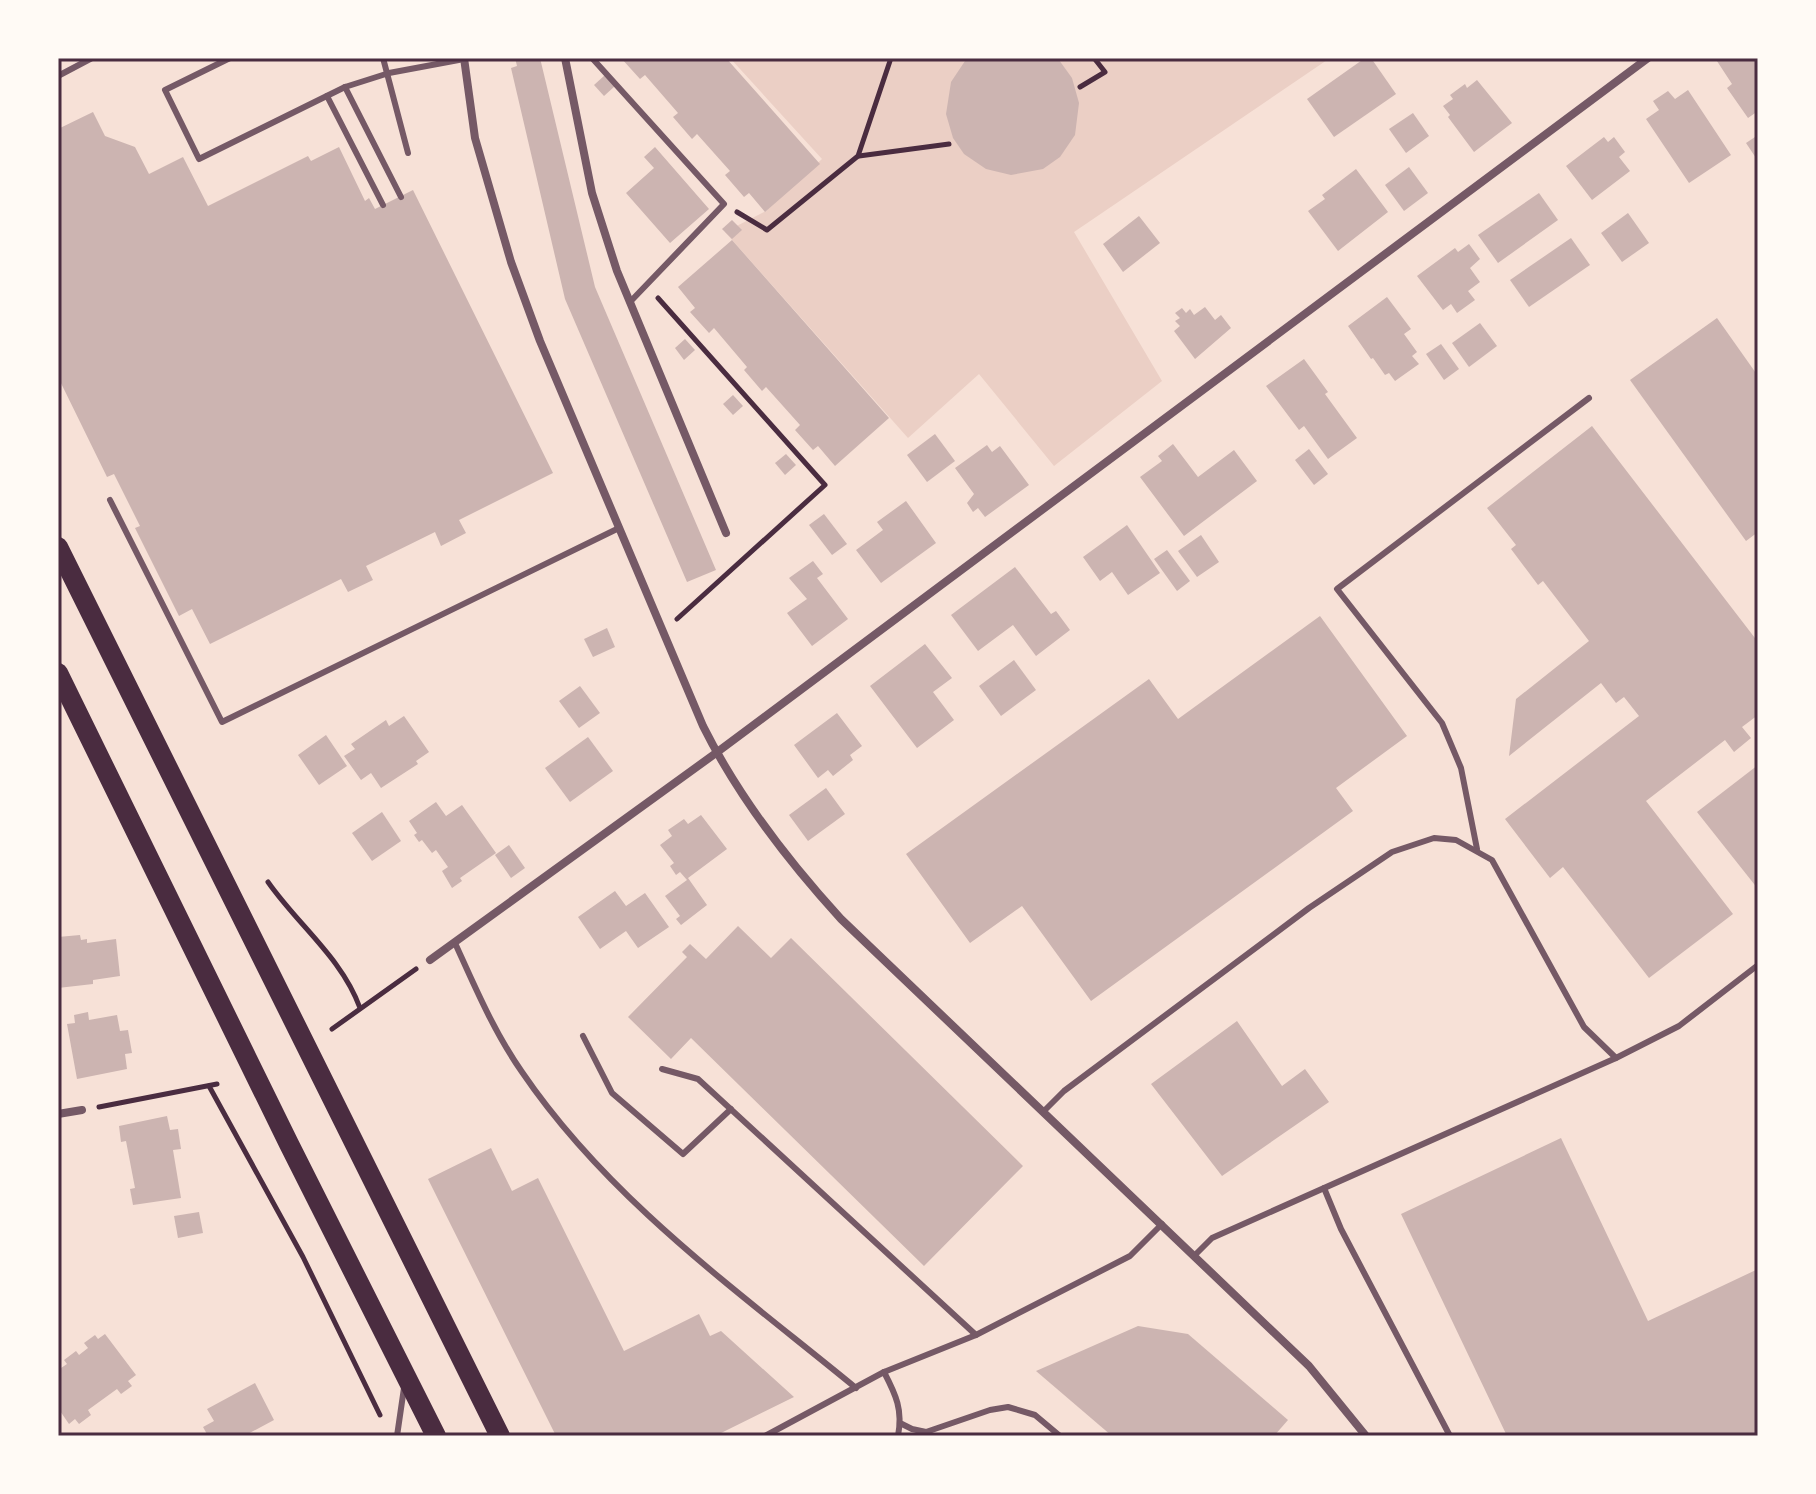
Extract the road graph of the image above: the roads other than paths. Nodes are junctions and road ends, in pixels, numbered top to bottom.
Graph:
1 (92, 58) edge
2 (230, 58) edge
3 (383, 58) edge
4 (464, 58) edge
5 (565, 58) edge
6 (592, 58) edge
7 (1648, 58) edge
8 (389, 73) junction
9 (58, 76) edge
10 (345, 87) junction
11 (327, 96) junction
12 (408, 153) dead end
13 (401, 197) dead end
14 (383, 205) dead end
15 (630, 302) junction
16 (1589, 398) dead end
17 (110, 500) dead end
18 (619, 528) junction
19 (726, 533) dead end
20 (58, 547) edge
21 (58, 673) edge
22 (716, 753) junction
23 (1477, 849) junction
24 (455, 943) junction
25 (430, 960) road end
26 (1758, 965) edge
27 (583, 1036) dead end
28 (1616, 1058) junction
29 (662, 1069) dead end
30 (731, 1109) junction
31 (82, 1110) road end
32 (1043, 1112) junction
33 (58, 1114) edge
34 (1324, 1188) junction
35 (1162, 1224) junction
36 (1195, 1255) junction
37 (976, 1335) junction
38 (884, 1372) junction
39 (406, 1376) junction
40 (856, 1388) junction
41 (900, 1423) junction
42 (397, 1436) edge
43 (436, 1436) edge
44 (500, 1436) edge
45 (765, 1436) edge
46 (898, 1436) edge
47 (1060, 1436) edge
48 (1366, 1436) edge
49 (1450, 1436) edge

1 - 9 lane
2 - 11 lane
3 - 8 lane
4 - 8 lane
4 - 18 street
5 - 15 street
6 - 15 lane
7 - 22 street
8 - 10 lane
8 - 12 lane
10 - 11 lane
10 - 13 lane
11 - 14 lane
15 - 19 street
16 - 23 lane
17 - 18 lane
18 - 22 street
20 - 44 main road
21 - 39 main road
22 - 24 street
22 - 32 street
23 - 28 lane
23 - 32 lane
24 - 25 street
24 - 40 lane
26 - 28 lane
27 - 30 lane
28 - 34 lane
29 - 30 lane
30 - 37 lane
31 - 33 street
32 - 35 street
34 - 36 lane
34 - 49 lane
35 - 36 street
35 - 37 lane
36 - 48 street
37 - 38 lane
38 - 40 lane
38 - 41 lane
39 - 42 lane
39 - 43 main road
40 - 45 lane
41 - 46 lane
41 - 47 lane

